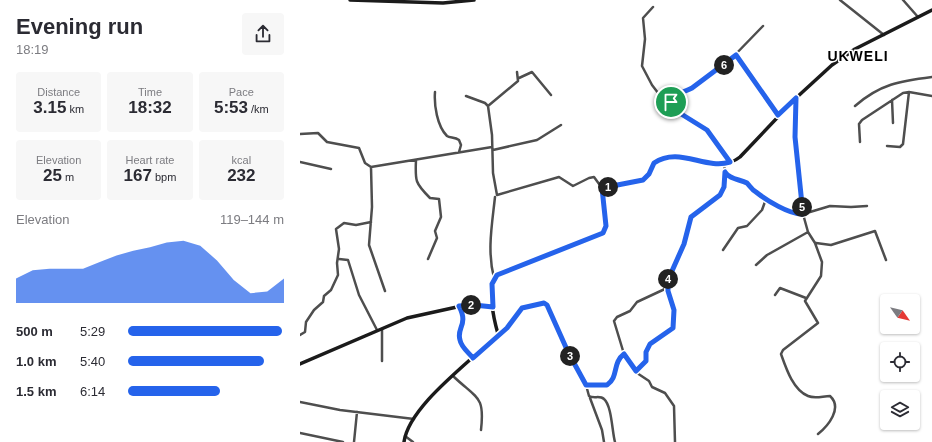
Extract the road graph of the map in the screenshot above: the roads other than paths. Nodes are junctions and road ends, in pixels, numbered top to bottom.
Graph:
1 (350, 0) edge
2 (474, 0) edge
3 (840, 0) edge
4 (903, 0) edge
5 (653, 7) dead end
6 (932, 10) edge
7 (918, 17) junction
8 (763, 26) dead end
9 (884, 35) junction
10 (736, 55) junction
11 (517, 72) dead end
12 (932, 77) edge
13 (519, 78) junction
14 (435, 92) dead end
15 (909, 92) junction
16 (551, 95) dead end
17 (466, 96) dead end
18 (932, 96) edge
19 (796, 98) junction
20 (892, 100) junction
21 (488, 106) junction
22 (855, 106) dead end
23 (670, 107) junction
24 (778, 115) junction
25 (893, 123) dead end
26 (561, 125) dead end
27 (300, 134) edge
28 (860, 142) dead end
29 (887, 146) dead end
30 (492, 148) junction
31 (459, 152) junction
32 (416, 160) junction
33 (300, 162) edge
34 (730, 162) junction
35 (724, 164) junction
36 (371, 167) junction
37 (331, 169) dead end
38 (725, 172) junction
39 (602, 188) junction
40 (495, 197) dead end
41 (766, 199) junction
42 (868, 206) dead end
43 (802, 213) junction
44 (371, 222) junction
45 (808, 232) junction
46 (815, 243) junction
47 (724, 250) dead end
48 (338, 259) junction
49 (428, 259) dead end
50 (886, 260) dead end
51 (756, 265) dead end
52 (494, 278) junction
53 (667, 288) junction
54 (384, 291) dead end
55 (775, 295) dead end
56 (806, 298) junction
57 (459, 306) junction
58 (493, 307) junction
59 (380, 329) junction
60 (498, 334) junction
61 (300, 335) edge
62 (624, 354) junction
63 (473, 358) junction
64 (382, 361) dead end
65 (300, 364) edge
66 (636, 371) junction
67 (453, 376) junction
68 (586, 385) junction
69 (590, 397) junction
70 (300, 402) edge
71 (357, 412) junction
72 (414, 419) junction
73 (481, 430) dead end
74 (300, 433) edge
75 (818, 434) dead end
76 (405, 436) junction
77 (343, 442) edge
78 (354, 442) edge
79 (404, 442) edge
80 (413, 442) edge
81 (604, 442) edge
82 (615, 442) edge
83 (675, 442) edge

1 - 2 street
3 - 9 street
4 - 7 street
5 - 23 street
6 - 7 street
7 - 9 street
8 - 10 street
9 - 19 street
10 - 23 street
10 - 24 street
11 - 13 street
12 - 22 street
13 - 16 street
13 - 21 street
14 - 31 street
15 - 18 street
15 - 20 street
15 - 29 street
17 - 21 street
19 - 24 street
19 - 43 street
20 - 25 street
20 - 28 street
21 - 30 street
23 - 34 street
24 - 34 street
26 - 30 street
27 - 36 street
30 - 31 street
30 - 39 street
31 - 32 street
32 - 36 street
32 - 49 street
33 - 37 street
34 - 35 street
35 - 38 street
35 - 39 street
36 - 44 street
38 - 41 street
38 - 53 street
39 - 52 street
40 - 52 street
41 - 43 street
41 - 47 street
42 - 43 street
43 - 45 street
44 - 48 street
44 - 54 street
45 - 46 street
45 - 51 street
46 - 50 street
46 - 56 street
48 - 59 street
48 - 61 street
52 - 58 street
53 - 62 street
53 - 66 street
55 - 56 street
56 - 75 street
57 - 58 street
57 - 59 street
57 - 63 street
58 - 60 street
59 - 64 street
59 - 65 street
60 - 63 street
60 - 68 street
62 - 66 street
62 - 68 street
63 - 67 street
66 - 83 street
67 - 72 street
67 - 73 street
68 - 69 street
69 - 81 street
69 - 82 street
70 - 71 street
71 - 72 street
71 - 78 street
72 - 76 street
74 - 77 street
76 - 79 street
76 - 80 street

